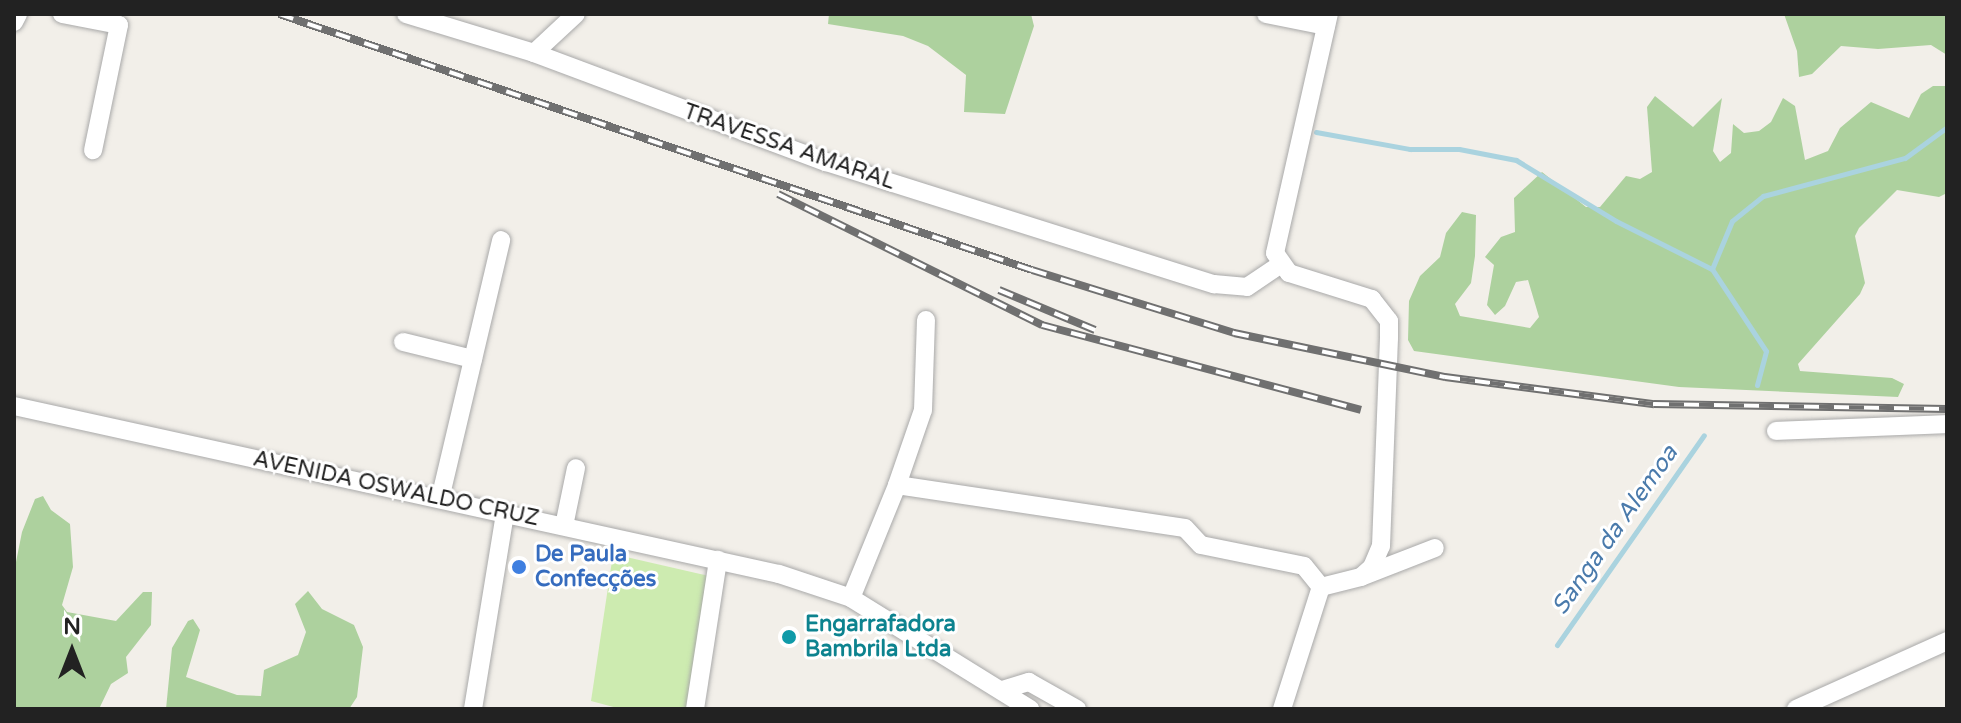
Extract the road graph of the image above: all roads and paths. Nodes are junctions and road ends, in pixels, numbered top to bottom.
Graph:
1 (18, 14) edge
2 (62, 14) edge
3 (406, 14) edge
4 (576, 14) edge
5 (1266, 14) edge
6 (1327, 20) edge
7 (14, 22) edge
8 (534, 53) junction
9 (93, 150) dead end
10 (501, 240) dead end
11 (1280, 265) junction
12 (926, 320) dead end
13 (403, 342) dead end
14 (473, 359) junction
15 (14, 406) edge
16 (1947, 424) edge
17 (1776, 431) dead end
18 (576, 468) dead end
19 (897, 485) junction
20 (440, 499) junction
21 (505, 513) junction
22 (564, 526) junction
23 (1435, 548) dead end
24 (718, 560) junction
25 (1361, 577) junction
26 (1321, 587) junction
27 (851, 598) junction
28 (1947, 641) edge
29 (1002, 690) junction
30 (1830, 702) edge
31 (473, 709) edge
32 (695, 709) edge
33 (1030, 709) edge
34 (1077, 709) edge
35 (1282, 709) edge
36 (1796, 709) edge

1 - 7 street
2 - 9 street
3 - 8 street, TRAVESSA AMARAL
4 - 8 street
5 - 6 street
6 - 11 street
8 - 11 street, TRAVESSA AMARAL
10 - 14 street
11 - 25 street
12 - 19 street
13 - 14 street
14 - 20 street
15 - 20 street, AVENIDA OSWALDO CRUZ
16 - 17 street
18 - 22 street
19 - 26 street
19 - 27 street
20 - 21 street, AVENIDA OSWALDO CRUZ
21 - 22 street, AVENIDA OSWALDO CRUZ
21 - 31 street
22 - 24 street, AVENIDA OSWALDO CRUZ
23 - 25 street
24 - 27 street, AVENIDA OSWALDO CRUZ
24 - 32 street
25 - 26 street
26 - 35 street
27 - 29 street, AVENIDA OSWALDO CRUZ
28 - 30 street
29 - 33 street, AVENIDA OSWALDO CRUZ
29 - 34 street
30 - 36 street

